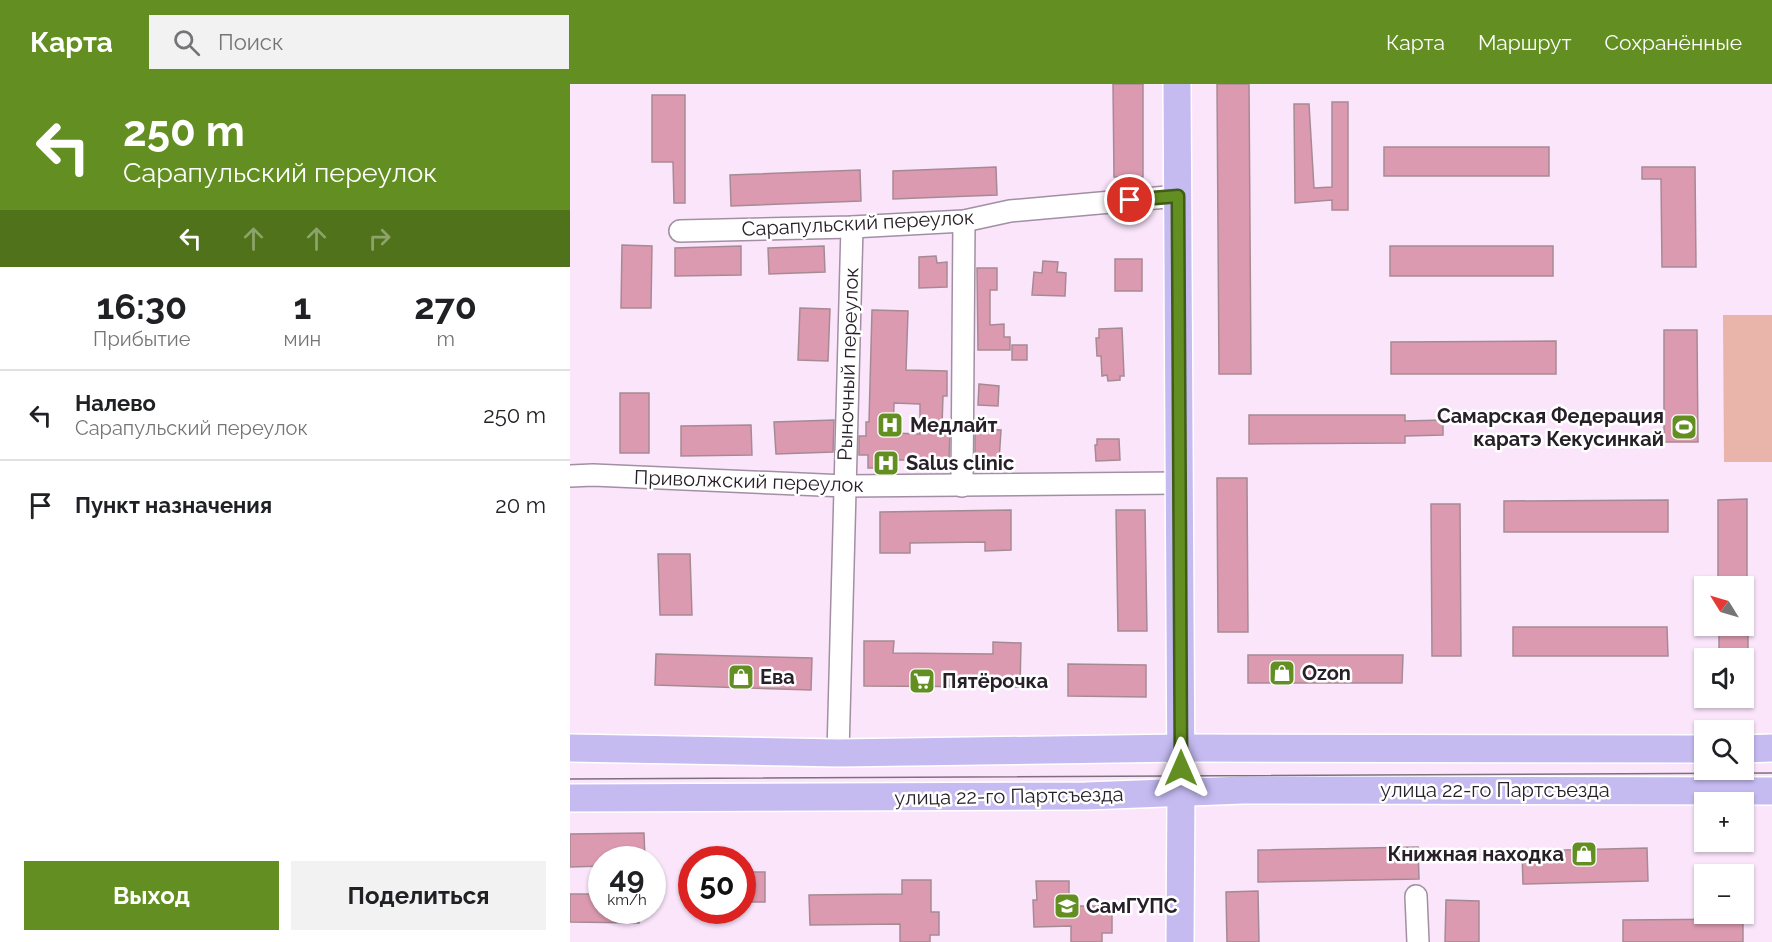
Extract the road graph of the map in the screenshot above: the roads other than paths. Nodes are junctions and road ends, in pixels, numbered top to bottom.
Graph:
1 (1177, 84) edge
2 (1178, 196) junction
3 (964, 222) junction
4 (852, 227) junction
5 (680, 231) dead end
6 (570, 476) edge
7 (1179, 483) junction
8 (845, 486) junction
9 (962, 486) junction
10 (570, 748) edge
11 (1180, 748) junction
12 (1772, 748) edge
13 (1694, 749) edge
14 (1754, 749) edge
15 (837, 753) junction
16 (1772, 791) edge
17 (1181, 792) junction
18 (570, 798) edge
19 (1416, 896) dead end
20 (1180, 942) edge
21 (1418, 942) edge

1 - 2 main road
2 - 3 street, Сарапульский переулок
2 - 7 main road
3 - 4 street, Сарапульский переулок
3 - 9 street
4 - 5 street, Сарапульский переулок
4 - 8 street, Рыночный переулок
6 - 8 street, Приволжский переулок
7 - 9 street, Приволжский переулок
7 - 11 main road
8 - 9 street, Приволжский переулок
8 - 15 street, Рыночный переулок
10 - 15 main road, улица 22-го Партсъезда
11 - 13 main road, улица 22-го Партсъезда
11 - 15 main road, улица 22-го Партсъезда
11 - 17 main road
12 - 14 main road
16 - 17 main road, улица 22-го Партсъезда
17 - 18 main road, улица 22-го Партсъезда
17 - 20 main road
19 - 21 street

